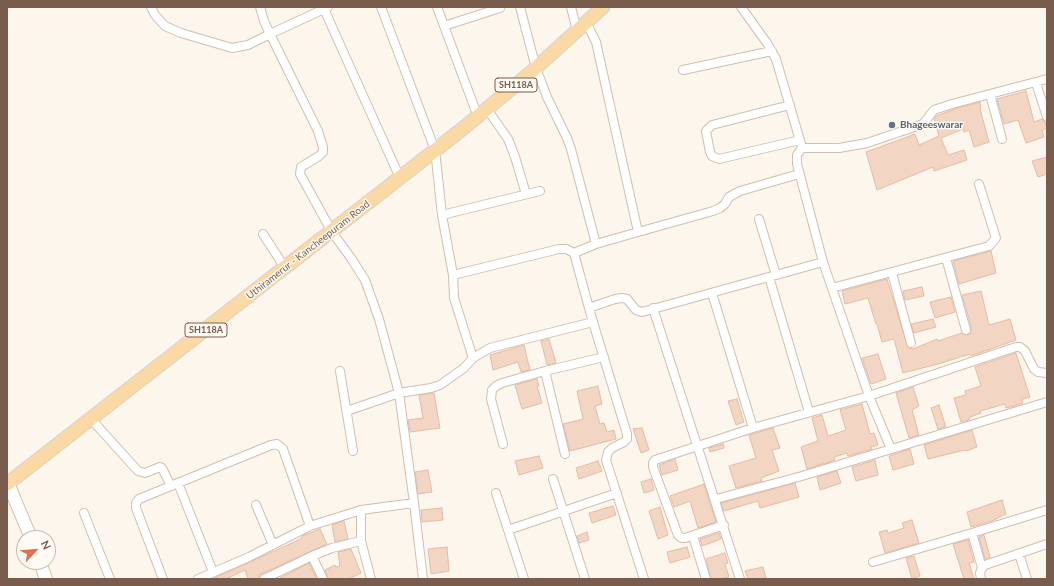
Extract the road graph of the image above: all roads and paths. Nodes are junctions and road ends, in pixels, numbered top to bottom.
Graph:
1 (151, 7) edge
2 (260, 7) edge
3 (381, 7) edge
4 (437, 7) edge
5 (520, 7) edge
6 (571, 7) edge
7 (603, 7) edge
8 (741, 7) edge
9 (326, 8) edge
10 (500, 8) dead end
11 (444, 26) junction
12 (581, 27) junction
13 (270, 34) junction
14 (772, 51) junction
15 (536, 68) junction
16 (683, 70) dead end
17 (1047, 79) edge
18 (1036, 83) junction
19 (990, 94) junction
20 (790, 105) junction
21 (482, 113) junction
22 (1047, 117) edge
23 (1002, 139) dead end
24 (801, 144) junction
25 (435, 150) junction
26 (799, 174) junction
27 (402, 176) junction
28 (979, 184) dead end
29 (540, 191) dead end
30 (526, 194) junction
31 (442, 215) junction
32 (759, 219) dead end
33 (332, 232) junction
34 (638, 232) junction
35 (263, 234) dead end
36 (596, 244) junction
37 (574, 253) junction
38 (946, 258) junction
39 (824, 262) junction
40 (285, 268) junction
41 (892, 272) junction
42 (453, 274) junction
43 (773, 276) junction
44 (832, 288) junction
45 (712, 293) junction
46 (589, 308) junction
47 (653, 308) junction
48 (593, 322) junction
49 (966, 330) dead end
50 (911, 343) dead end
51 (604, 357) junction
52 (473, 358) junction
53 (340, 370) dead end
54 (544, 372) junction
55 (1047, 373) edge
56 (399, 393) junction
57 (869, 396) junction
58 (1047, 402) edge
59 (346, 411) junction
60 (809, 412) junction
61 (91, 419) junction
62 (753, 428) junction
63 (503, 444) dead end
64 (698, 446) junction
65 (891, 449) junction
66 (353, 451) dead end
67 (566, 454) dead end
68 (553, 479) dead end
69 (8, 483) edge
70 (174, 485) junction
71 (496, 492) dead end
72 (616, 493) junction
73 (716, 499) junction
74 (414, 503) junction
75 (256, 505) dead end
76 (361, 510) junction
77 (1047, 510) edge
78 (563, 511) junction
79 (84, 513) dead end
80 (724, 525) junction
81 (310, 526) junction
82 (28, 530) edge
83 (508, 530) junction
84 (972, 533) junction
85 (693, 536) junction
86 (361, 541) junction
87 (1047, 544) edge
88 (273, 545) junction
89 (1019, 554) junction
90 (312, 556) junction
91 (873, 562) dead end
92 (982, 568) junction
93 (213, 572) junction
94 (277, 576) edge
95 (110, 579) edge
96 (163, 579) edge
97 (198, 579) edge
98 (264, 579) edge
99 (323, 579) edge
100 (371, 579) edge
101 (423, 579) edge
102 (524, 579) edge
103 (585, 579) edge
104 (644, 579) edge
105 (706, 579) edge
106 (740, 579) edge
107 (981, 579) edge
108 (1027, 579) edge

1 - 13 street
2 - 13 street
3 - 25 street
4 - 11 street
5 - 15 street
6 - 12 street
7 - 12 main road, Uthiramerur - Kancheepuram Road / SH118A
8 - 14 street
9 - 13 street
9 - 27 street
10 - 11 street
11 - 21 street
12 - 15 main road, Uthiramerur - Kancheepuram Road / SH118A
12 - 34 street
13 - 33 street
14 - 16 street
14 - 20 street
15 - 21 main road, Uthiramerur - Kancheepuram Road / SH118A
15 - 36 street
17 - 18 street
18 - 19 street
18 - 22 street
19 - 23 street
19 - 24 street
20 - 24 street
20 - 24 street
21 - 25 main road, Uthiramerur - Kancheepuram Road / SH118A
21 - 30 street
24 - 26 street
25 - 27 main road, Uthiramerur - Kancheepuram Road / SH118A
25 - 31 street
26 - 34 street
26 - 39 street
27 - 33 main road, Uthiramerur - Kancheepuram Road / SH118A
28 - 38 street
29 - 30 street
30 - 31 street
31 - 42 street
32 - 43 street
33 - 40 main road, Uthiramerur - Kancheepuram Road / SH118A
33 - 56 street
34 - 36 street
35 - 40 street
36 - 37 street
37 - 42 street
37 - 46 street
38 - 41 street
38 - 49 street
39 - 43 street
39 - 44 street
40 - 61 main road, Uthiramerur - Kancheepuram Road / SH118A
41 - 44 street
41 - 50 street
42 - 52 street
43 - 45 street
43 - 60 street
44 - 57 street
45 - 47 street
45 - 62 street
46 - 47 street
46 - 48 street
47 - 64 street
48 - 51 street
48 - 52 street
51 - 54 street
51 - 72 street
52 - 56 street
53 - 59 street
54 - 63 street
54 - 67 street
55 - 57 street
56 - 59 street
56 - 74 street
57 - 60 street
57 - 65 street
58 - 65 street
59 - 66 street
60 - 62 street
61 - 69 main road, Uthiramerur - Kancheepuram Road / SH118A
61 - 70 street
62 - 64 street
64 - 73 street
64 - 85 street
65 - 73 street
68 - 78 street
69 - 82 main road
70 - 81 street
70 - 93 street
70 - 96 street
71 - 83 street
72 - 78 street
72 - 104 street
73 - 80 street
74 - 76 street
74 - 101 street
75 - 88 street
76 - 81 street
76 - 86 street
77 - 84 street
78 - 83 street
78 - 103 street
79 - 95 street
80 - 85 street
80 - 106 street
81 - 88 street
83 - 102 street
84 - 91 street
84 - 92 street
85 - 105 street
86 - 90 street
86 - 100 street
87 - 89 street
88 - 93 street
89 - 92 street
89 - 108 street
90 - 94 street
90 - 99 street
92 - 107 street
93 - 97 street
94 - 98 street

